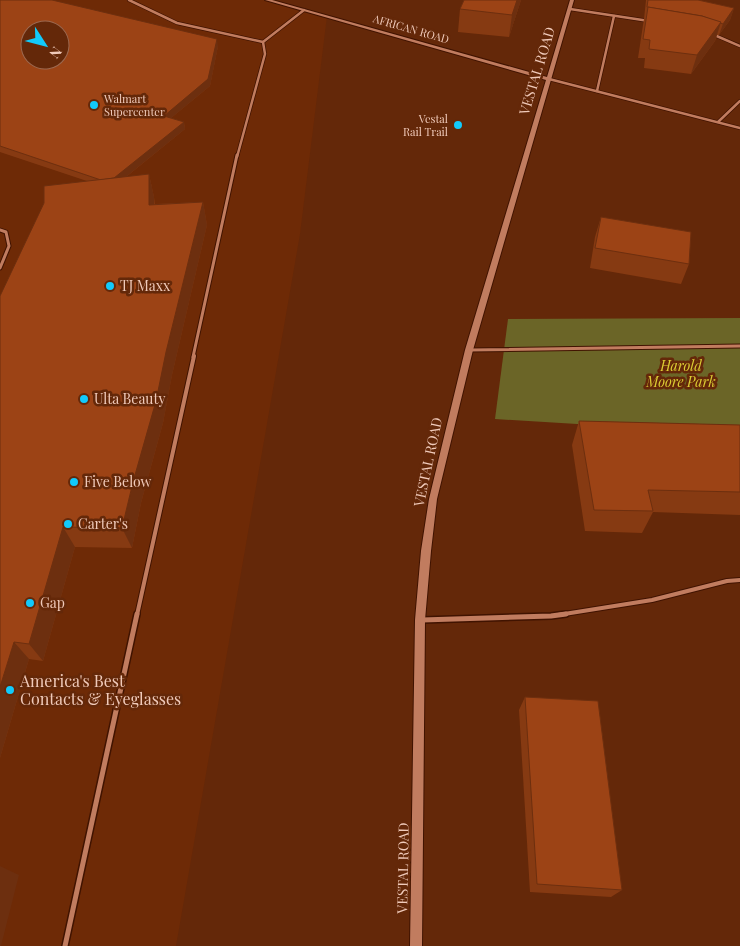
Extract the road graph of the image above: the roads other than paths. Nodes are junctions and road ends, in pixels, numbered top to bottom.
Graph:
1 (129, 0) edge
2 (267, 0) edge
3 (572, 0) edge
4 (570, 9) junction
5 (304, 10) junction
6 (614, 16) junction
7 (654, 22) edge
8 (705, 33) edge
9 (263, 42) junction
10 (740, 46) edge
11 (549, 79) junction
12 (597, 91) junction
13 (740, 101) edge
14 (718, 122) junction
15 (740, 128) edge
16 (0, 230) edge
17 (0, 268) edge
18 (740, 346) edge
19 (470, 350) junction
20 (740, 580) edge
21 (420, 620) junction
22 (65, 946) edge
23 (416, 946) edge

1 - 9 lane
2 - 5 street, AFRICAN ROAD
3 - 4 street, VESTAL ROAD
4 - 6 lane
4 - 11 street, VESTAL ROAD
5 - 9 lane
5 - 11 street, AFRICAN ROAD
6 - 7 lane
6 - 12 lane
8 - 10 lane
9 - 22 lane
11 - 12 lane
11 - 19 street, VESTAL ROAD
12 - 14 lane
13 - 14 lane
14 - 15 lane
16 - 17 lane
18 - 19 lane
19 - 21 street, VESTAL ROAD
20 - 21 lane
21 - 23 street, VESTAL ROAD

